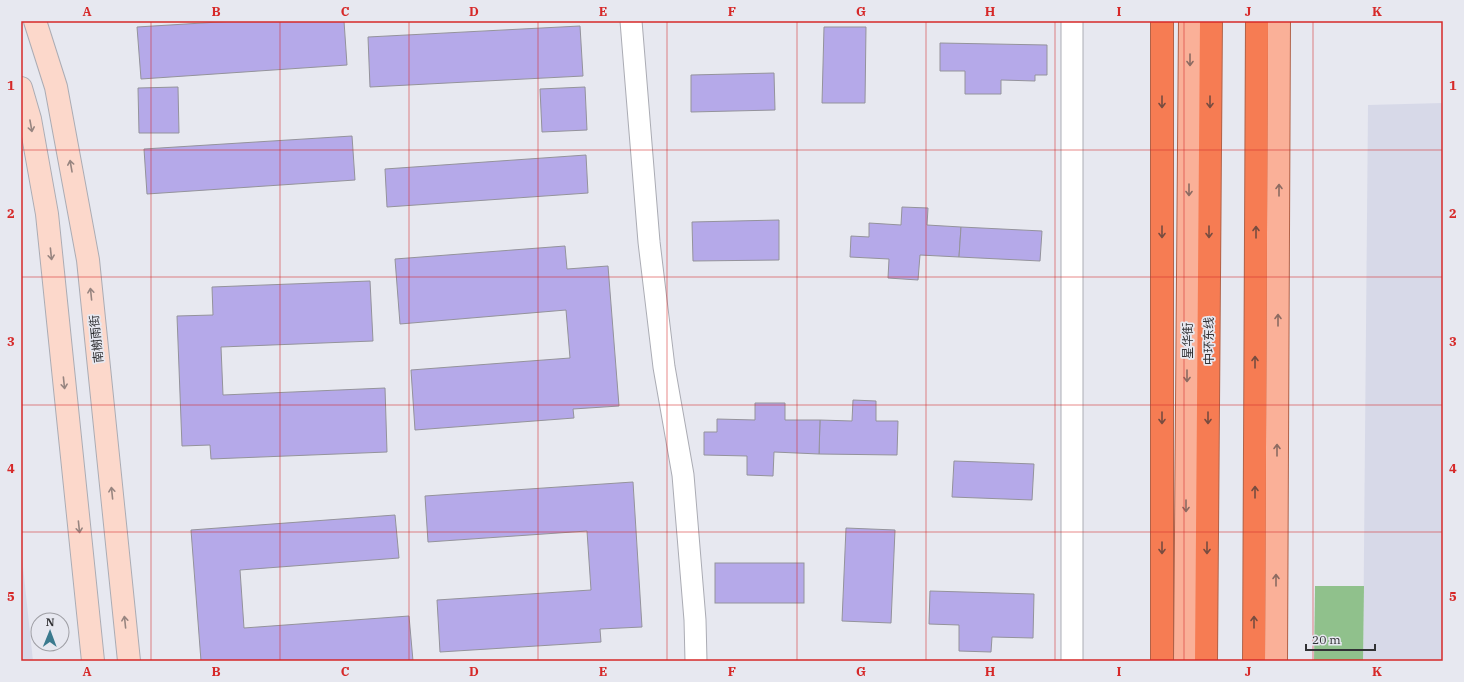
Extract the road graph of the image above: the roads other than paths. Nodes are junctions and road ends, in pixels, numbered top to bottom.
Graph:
1 (35, 21) edge
2 (631, 21) edge
3 (1072, 21) edge
4 (1162, 21) edge
5 (1190, 21) edge
6 (1211, 21) edge
7 (1257, 21) edge
8 (1279, 21) edge
9 (21, 88) edge
10 (93, 661) edge
11 (128, 661) edge
12 (696, 661) edge
13 (1072, 661) edge
14 (1162, 661) edge
15 (1185, 661) edge
16 (1206, 661) edge
17 (1254, 661) edge
18 (1276, 661) edge

11 -> 1 main road, 南榭雨街
2 - 12 street
3 - 13 street
4 -> 14 highway
5 -> 15 main road, 星华街
6 -> 16 highway, 中环东线
17 -> 7 highway
18 -> 8 main road
9 -> 10 main road

